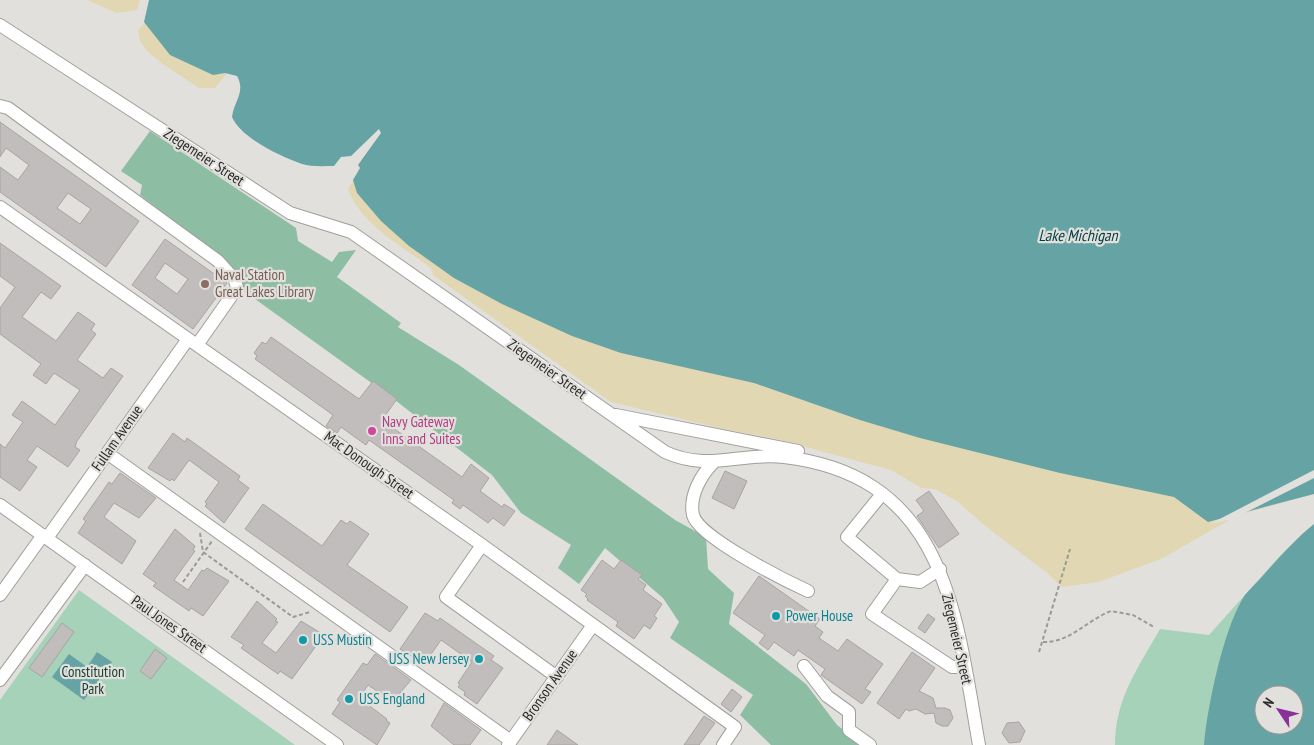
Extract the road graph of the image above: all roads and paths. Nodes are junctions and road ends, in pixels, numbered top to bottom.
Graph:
1 (0, 25) edge
2 (0, 106) edge
3 (0, 207) edge
4 (192, 342) junction
5 (611, 414) junction
6 (107, 453) junction
7 (713, 463) junction
8 (848, 474) junction
9 (882, 494) junction
10 (0, 505) edge
11 (198, 518) junction
12 (218, 532) junction
13 (45, 536) junction
14 (482, 545) junction
15 (1070, 549) dead end
16 (204, 552) junction
17 (85, 564) junction
18 (940, 568) junction
19 (897, 579) junction
20 (183, 582) dead end
21 (808, 591) dead end
22 (0, 595) edge
23 (324, 608) junction
24 (593, 626) junction
25 (1154, 627) dead end
26 (1043, 642) junction
27 (1039, 652) dead end
28 (804, 666) dead end
29 (965, 667) junction
30 (556, 677) junction
31 (0, 680) edge
32 (510, 743) edge
33 (338, 745) edge
34 (723, 745) edge
35 (870, 745) edge
36 (979, 745) edge

1 - 5 street, Ziegemeier Street
2 - 4 street, Fullam Avenue
3 - 4 street, Mac Donough Street
4 - 6 street, Fullam Avenue
4 - 14 street, Mac Donough Street
5 - 7 street, Ziegemeier Street
5 - 8 street
6 - 11 street
6 - 13 street, Fullam Avenue
7 - 8 street, Ziegemeier Street
7 - 21 street
8 - 9 street, Ziegemeier Street
9 - 18 street, Ziegemeier Street
9 - 19 street
10 - 13 street, Paul Jones Street
11 - 12 street
11 - 16 path
12 - 16 path
12 - 23 street
13 - 17 street, Paul Jones Street
13 - 22 street, Fullam Avenue
14 - 24 street, Mac Donough Street
14 - 30 street
15 - 26 path
16 - 20 path
16 - 23 path
17 - 31 street
17 - 33 street, Paul Jones Street
18 - 19 street
18 - 29 street, Ziegemeier Street
19 - 29 street
23 - 32 street
24 - 30 street, Bronson Avenue
24 - 34 street, Mac Donough Street
25 - 26 path
26 - 27 path
28 - 35 street
29 - 36 street, Ziegemeier Street
30 - 32 street, Bronson Avenue

